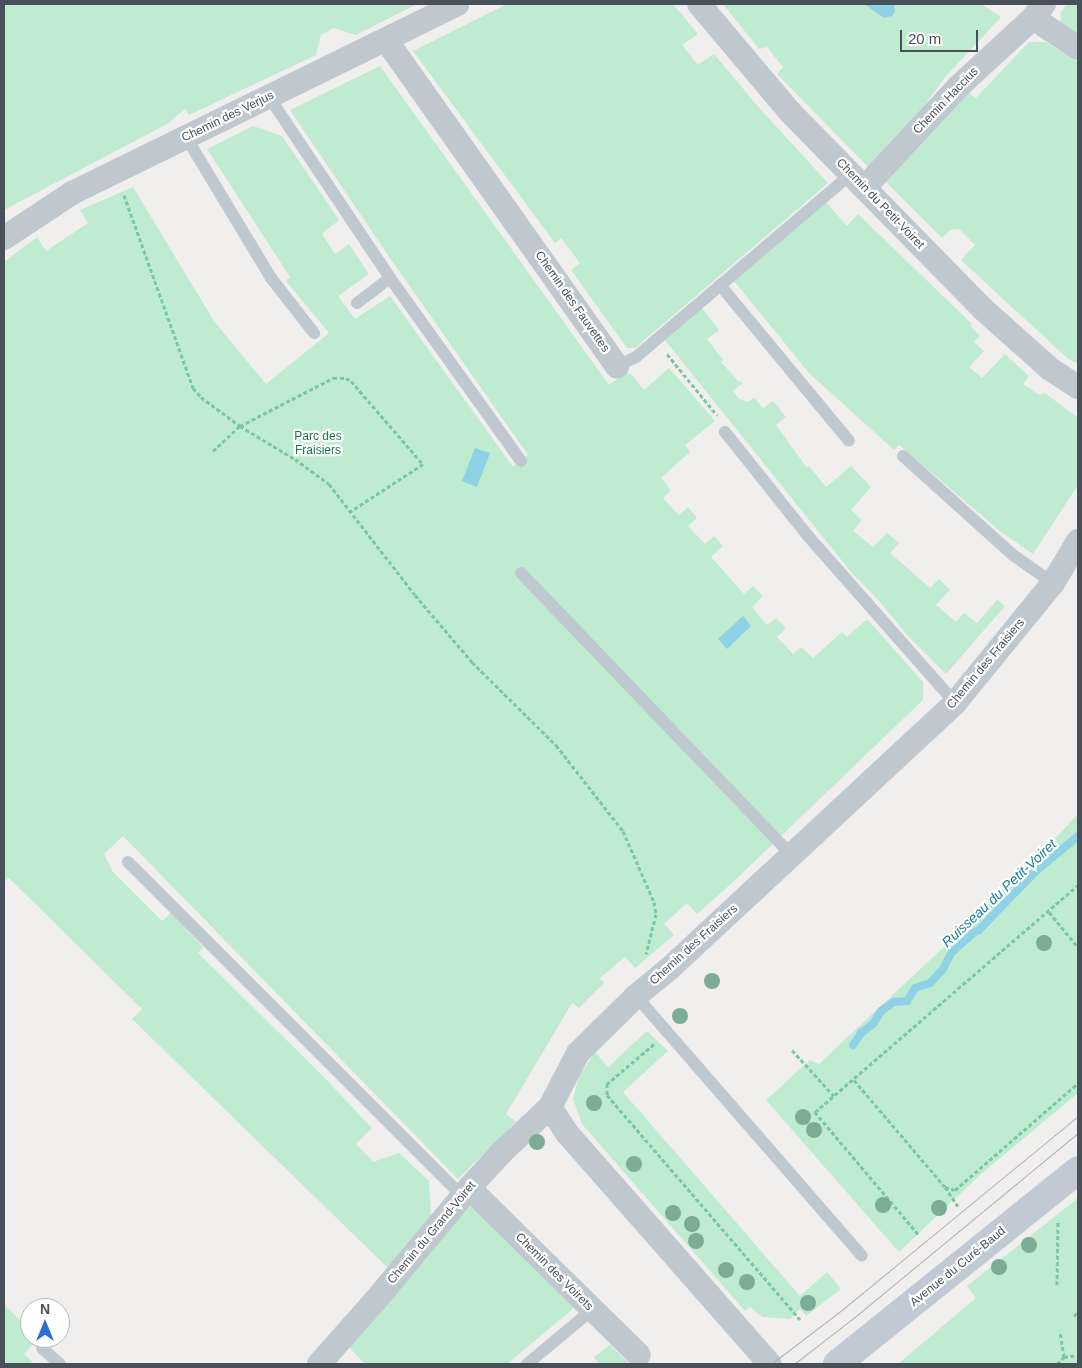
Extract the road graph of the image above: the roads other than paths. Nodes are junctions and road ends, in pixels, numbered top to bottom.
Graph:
1 (457, 4) edge
2 (699, 4) edge
3 (1039, 11) edge
4 (386, 40) junction
5 (1078, 48) edge
6 (269, 97) junction
7 (186, 137) junction
8 (857, 181) junction
9 (4, 238) edge
10 (390, 278) junction
11 (720, 285) junction
12 (357, 303) dead end
13 (314, 333) dead end
14 (617, 366) joint
15 (1078, 387) edge
16 (725, 432) road end
17 (849, 441) dead end
18 (903, 456) dead end
19 (520, 461) dead end
20 (1078, 542) edge
21 (522, 573) dead end
22 (1052, 583) junction
23 (955, 703) junction
24 (792, 856) junction
25 (128, 862) dead end
26 (636, 996) junction
27 (550, 1106) junction
28 (1078, 1170) edge
29 (465, 1192) junction
30 (862, 1256) dead end
31 (592, 1310) junction
32 (42, 1348) dead end
33 (639, 1355) dead end
34 (60, 1364) edge
35 (319, 1364) edge
36 (527, 1364) edge
37 (770, 1364) edge
38 (837, 1364) edge

1 - 4 street, Chemin des Verjus
2 - 8 street, Chemin du Petit-Voiret
3 - 5 street, Chemin Haccius
3 - 8 street, Chemin Haccius
4 - 6 street, Chemin des Verjus
4 - 14 street, Chemin des Fauvettes
6 - 7 street, Chemin des Verjus
6 - 10 lane
7 - 9 street, Chemin des Verjus
7 - 13 lane
8 - 11 lane, Chemin des Fauvettes
8 - 15 street, Chemin du Petit-Voiret
10 - 12 lane
10 - 19 lane
11 - 14 lane, Chemin des Fauvettes
11 - 17 lane
16 - 23 lane
18 - 22 lane
20 - 22 street, Chemin des Fraisiers
21 - 24 lane
22 - 23 street, Chemin des Fraisiers
23 - 24 street, Chemin des Fraisiers
24 - 26 street, Chemin des Fraisiers
25 - 29 lane
26 - 27 street, Chemin des Fraisiers
26 - 30 lane
27 - 29 street, Chemin du Grand-Voiret
27 - 37 street
28 - 38 street, Avenue du Curé-Baud
29 - 31 street, Chemin des Voirets
29 - 35 street, Chemin du Grand-Voiret
31 - 33 street, Chemin des Voirets
31 - 36 lane
32 - 34 lane

